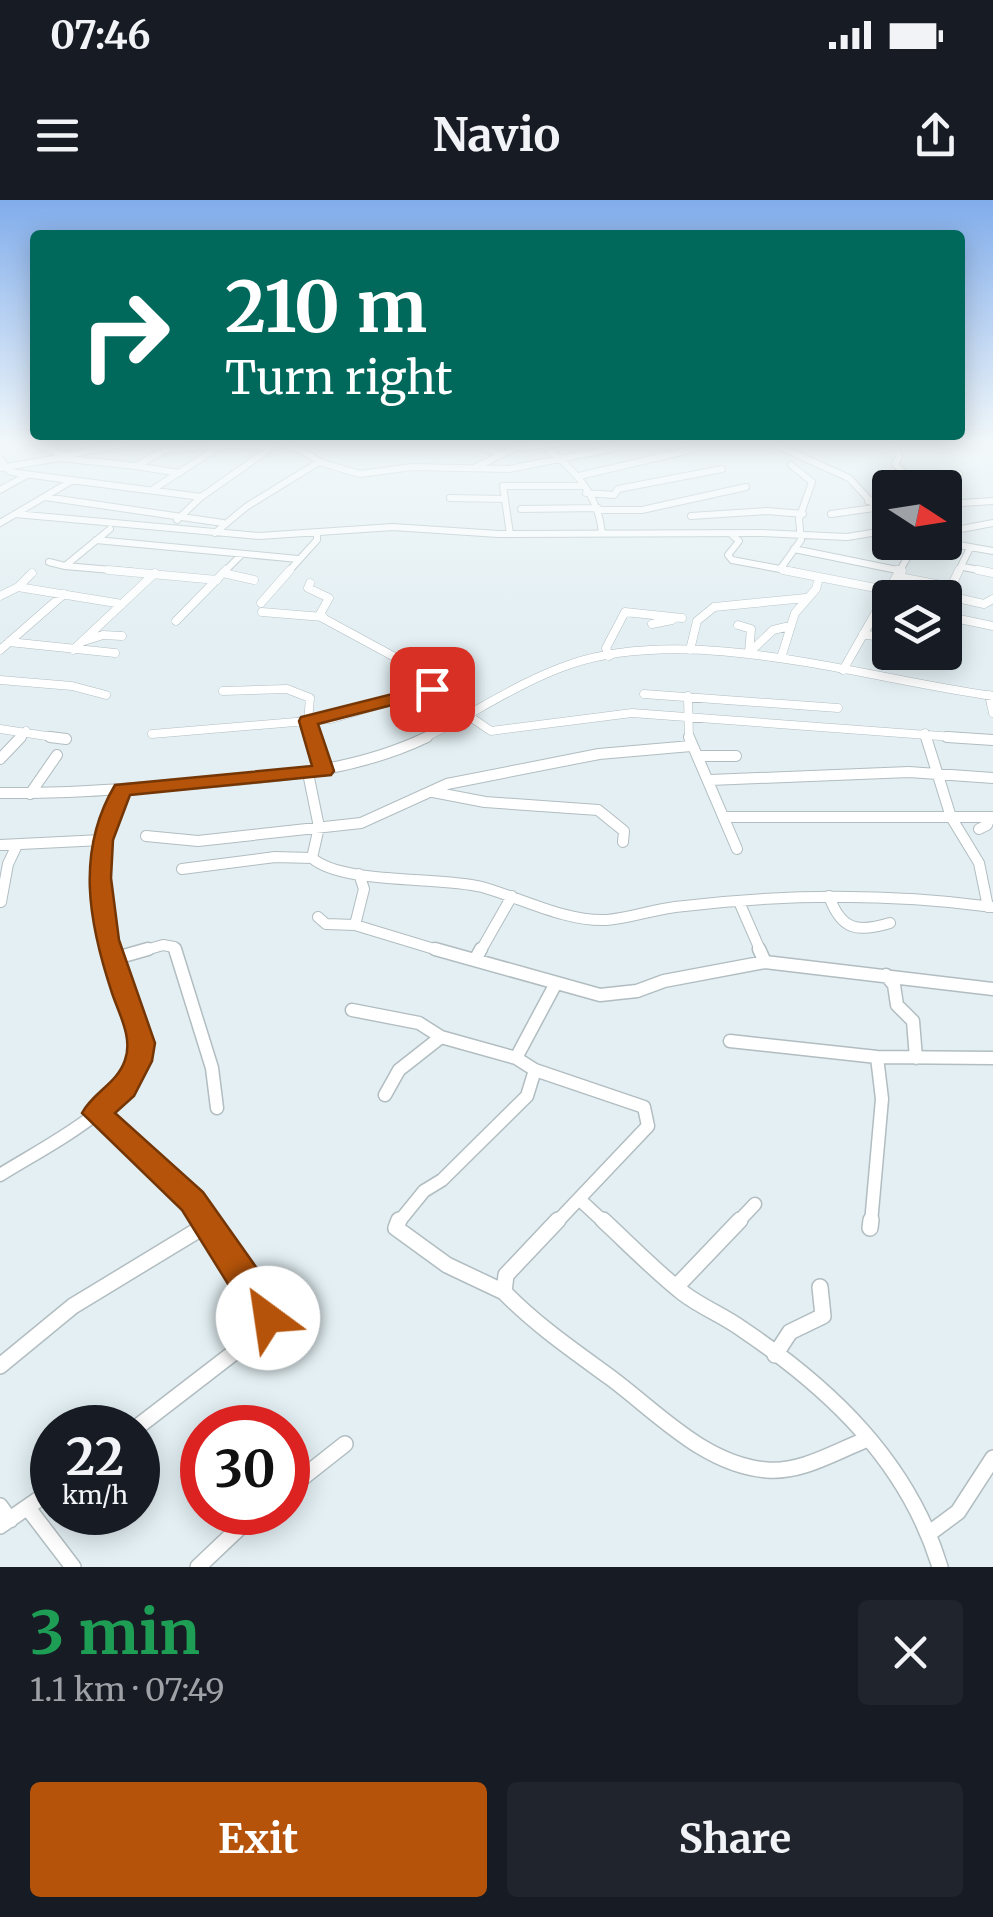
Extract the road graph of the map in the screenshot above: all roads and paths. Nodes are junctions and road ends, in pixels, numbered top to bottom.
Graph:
1 (31, 505) edge
2 (94, 505) edge
3 (194, 505) edge
4 (251, 505) edge
5 (506, 505) edge
6 (596, 505) edge
7 (682, 505) edge
8 (742, 505) edge
9 (806, 505) edge
10 (521, 509) dead end
11 (599, 509) junction
12 (872, 509) edge
13 (750, 511) junction
14 (15, 514) junction
15 (803, 514) junction
16 (831, 514) dead end
17 (691, 516) dead end
18 (180, 518) junction
19 (0, 523) edge
20 (224, 523) junction
21 (993, 523) edge
22 (552, 526) dead end
23 (110, 529) dead end
24 (166, 529) junction
25 (962, 529) edge
26 (318, 532) junction
27 (215, 533) junction
28 (602, 533) junction
29 (872, 533) edge
30 (510, 534) junction
31 (568, 534) junction
32 (731, 534) junction
33 (798, 535) junction
34 (96, 540) junction
35 (962, 546) edge
36 (970, 548) junction
37 (794, 549) junction
38 (993, 552) edge
39 (241, 555) junction
40 (298, 559) junction
41 (905, 560) edge
42 (49, 562) dead end
43 (65, 566) junction
44 (782, 568) junction
45 (963, 568) junction
46 (32, 573) dead end
47 (155, 574) junction
48 (901, 574) junction
49 (993, 574) edge
50 (220, 576) junction
51 (820, 576) junction
52 (254, 580) dead end
53 (897, 580) edge
54 (915, 580) edge
55 (956, 580) edge
56 (310, 584) dead end
57 (872, 586) edge
58 (18, 588) junction
59 (64, 594) junction
60 (0, 596) edge
61 (806, 598) junction
62 (962, 598) edge
63 (993, 599) edge
64 (122, 604) junction
65 (702, 615) junction
66 (323, 618) junction
67 (682, 618) junction
68 (962, 620) edge
69 (176, 621) dead end
70 (872, 622) edge
71 (652, 624) dead end
72 (738, 625) dead end
73 (790, 626) junction
74 (993, 626) edge
75 (863, 634) junction
76 (122, 636) dead end
77 (872, 636) edge
78 (10, 642) junction
79 (81, 642) junction
80 (0, 650) edge
81 (72, 650) junction
82 (690, 650) junction
83 (115, 653) dead end
84 (748, 653) junction
85 (609, 656) junction
86 (781, 658) junction
87 (843, 670) junction
88 (0, 680) edge
89 (432, 689) junction
90 (222, 690) dead end
91 (106, 694) dead end
92 (644, 694) dead end
93 (991, 695) edge
94 (688, 696) junction
95 (838, 708) dead end
96 (993, 713) edge
97 (470, 714) junction
98 (686, 716) junction
99 (308, 721) junction
100 (0, 729) edge
101 (845, 729) junction
102 (26, 731) junction
103 (152, 734) dead end
104 (925, 734) junction
105 (66, 739) dead end
106 (993, 740) edge
107 (846, 742) dead end
108 (691, 746) junction
109 (677, 748) junction
110 (57, 755) dead end
111 (736, 756) dead end
112 (699, 757) junction
113 (0, 759) edge
114 (324, 771) junction
115 (308, 773) junction
116 (935, 773) junction
117 (993, 778) edge
118 (710, 780) junction
119 (122, 789) junction
120 (432, 792) junction
121 (0, 793) edge
122 (30, 794) junction
123 (951, 816) junction
124 (992, 817) edge
125 (726, 818) junction
126 (318, 827) junction
127 (979, 829) dead end
128 (146, 836) dead end
129 (102, 840) junction
130 (622, 842) dead end
131 (17, 844) junction
132 (0, 845) edge
133 (737, 849) dead end
134 (312, 858) junction
135 (182, 869) dead end
136 (360, 874) junction
137 (512, 896) junction
138 (829, 896) junction
139 (1, 902) edge
140 (740, 904) junction
141 (990, 907) edge
142 (318, 917) dead end
143 (890, 923) dead end
144 (355, 925) junction
145 (113, 959) junction
146 (475, 960) junction
147 (765, 962) junction
148 (886, 975) junction
149 (555, 985) junction
150 (993, 989) edge
151 (352, 1010) dead end
152 (441, 1038) junction
153 (730, 1041) dead end
154 (877, 1057) junction
155 (516, 1058) junction
156 (916, 1058) junction
157 (993, 1058) edge
158 (536, 1070) junction
159 (385, 1095) dead end
160 (217, 1108) dead end
161 (96, 1113) junction
162 (0, 1175) edge
163 (579, 1199) junction
164 (755, 1204) dead end
165 (208, 1224) junction
166 (870, 1228) dead end
167 (676, 1286) junction
168 (820, 1287) dead end
169 (504, 1292) junction
170 (776, 1355) junction
171 (0, 1366) edge
172 (160, 1410) edge
173 (868, 1439) junction
174 (345, 1444) dead end
175 (993, 1458) edge
176 (310, 1472) edge
177 (28, 1508) joint
178 (3, 1518) edge
179 (931, 1532) junction
180 (232, 1535) edge
181 (73, 1567) edge
182 (198, 1567) edge
183 (940, 1567) edge

1 - 14 street
2 - 18 street
3 - 18 street
4 - 20 street
5 - 30 street
6 - 11 street
7 - 11 street
8 - 13 street
9 - 15 street
10 - 11 street
11 - 28 street
12 - 16 street
13 - 15 street
13 - 17 street
14 - 19 street
14 - 24 street
15 - 33 street
18 - 20 street
18 - 24 street
20 - 27 street
21 - 25 street
22 - 31 street
23 - 34 street
24 - 27 street
26 - 27 street
26 - 30 street
26 - 40 street
28 - 31 street
28 - 32 street
29 - 33 street
30 - 31 street
32 - 33 street
32 - 44 street
33 - 37 street
34 - 39 street
34 - 43 street
35 - 36 street
36 - 38 street
36 - 45 street
37 - 44 street
37 - 48 street
39 - 40 street
39 - 50 street
40 - 66 street
41 - 48 street
42 - 43 street
43 - 47 street
44 - 51 street
45 - 49 street
45 - 55 street
46 - 58 street
47 - 50 street
47 - 64 street
48 - 53 street
48 - 54 street
50 - 52 street
50 - 69 street
51 - 57 street
51 - 61 street
56 - 66 street
58 - 59 street
58 - 60 street
59 - 64 street
59 - 78 street
61 - 65 street
61 - 73 street
62 - 63 street
64 - 79 street
65 - 67 street
65 - 82 street
66 - 89 street
67 - 71 street
67 - 85 street
68 - 74 street
70 - 75 street
72 - 84 street
73 - 84 street
73 - 86 street
75 - 77 street
75 - 87 street
76 - 79 street
78 - 80 street
78 - 81 street
79 - 81 street
81 - 83 street
82 - 84 street
82 - 85 street
84 - 86 street
85 - 97 street
86 - 87 street
87 - 93 street
88 - 91 street
89 - 97 street
89 - 99 street
90 - 99 street
92 - 94 street
93 - 96 street
94 - 95 street
94 - 98 street
97 - 98 street
97 - 114 street
98 - 101 street
98 - 108 street
99 - 103 street
99 - 114 street
100 - 102 street
101 - 104 street
101 - 107 street
102 - 105 street
102 - 113 street
104 - 106 street
104 - 116 street
108 - 109 street
108 - 112 street
109 - 112 street
109 - 120 street
110 - 122 street
111 - 112 street
112 - 118 street
114 - 115 street
115 - 119 street
115 - 126 street
116 - 117 street
116 - 118 street
116 - 123 street
118 - 125 street
119 - 122 street
119 - 129 street
120 - 126 street
120 - 130 street
121 - 122 street
123 - 124 street
123 - 125 street
123 - 141 street
124 - 127 street
125 - 133 street
126 - 128 street
126 - 134 street
129 - 131 street
129 - 145 street
131 - 132 street
131 - 139 street
134 - 135 street
134 - 136 street
136 - 137 street
136 - 144 street
137 - 140 street
137 - 146 street
138 - 140 street
138 - 141 street
138 - 143 street
140 - 147 street
142 - 144 street
144 - 146 street
145 - 160 street
145 - 161 street
146 - 149 street
147 - 148 street
147 - 149 street
148 - 150 street
148 - 156 street
149 - 155 street
151 - 152 street
152 - 155 street
152 - 159 street
153 - 154 street
154 - 156 street
154 - 166 street
155 - 158 street
156 - 157 street
158 - 163 street
158 - 169 street
161 - 162 street
161 - 165 street
163 - 167 street
163 - 169 street
164 - 167 street
165 - 171 street
165 - 172 street
167 - 170 street
168 - 170 street
169 - 173 street
170 - 173 street
173 - 179 street
174 - 176 street
175 - 179 street
177 - 178 street
177 - 181 street
179 - 183 street
180 - 182 street

